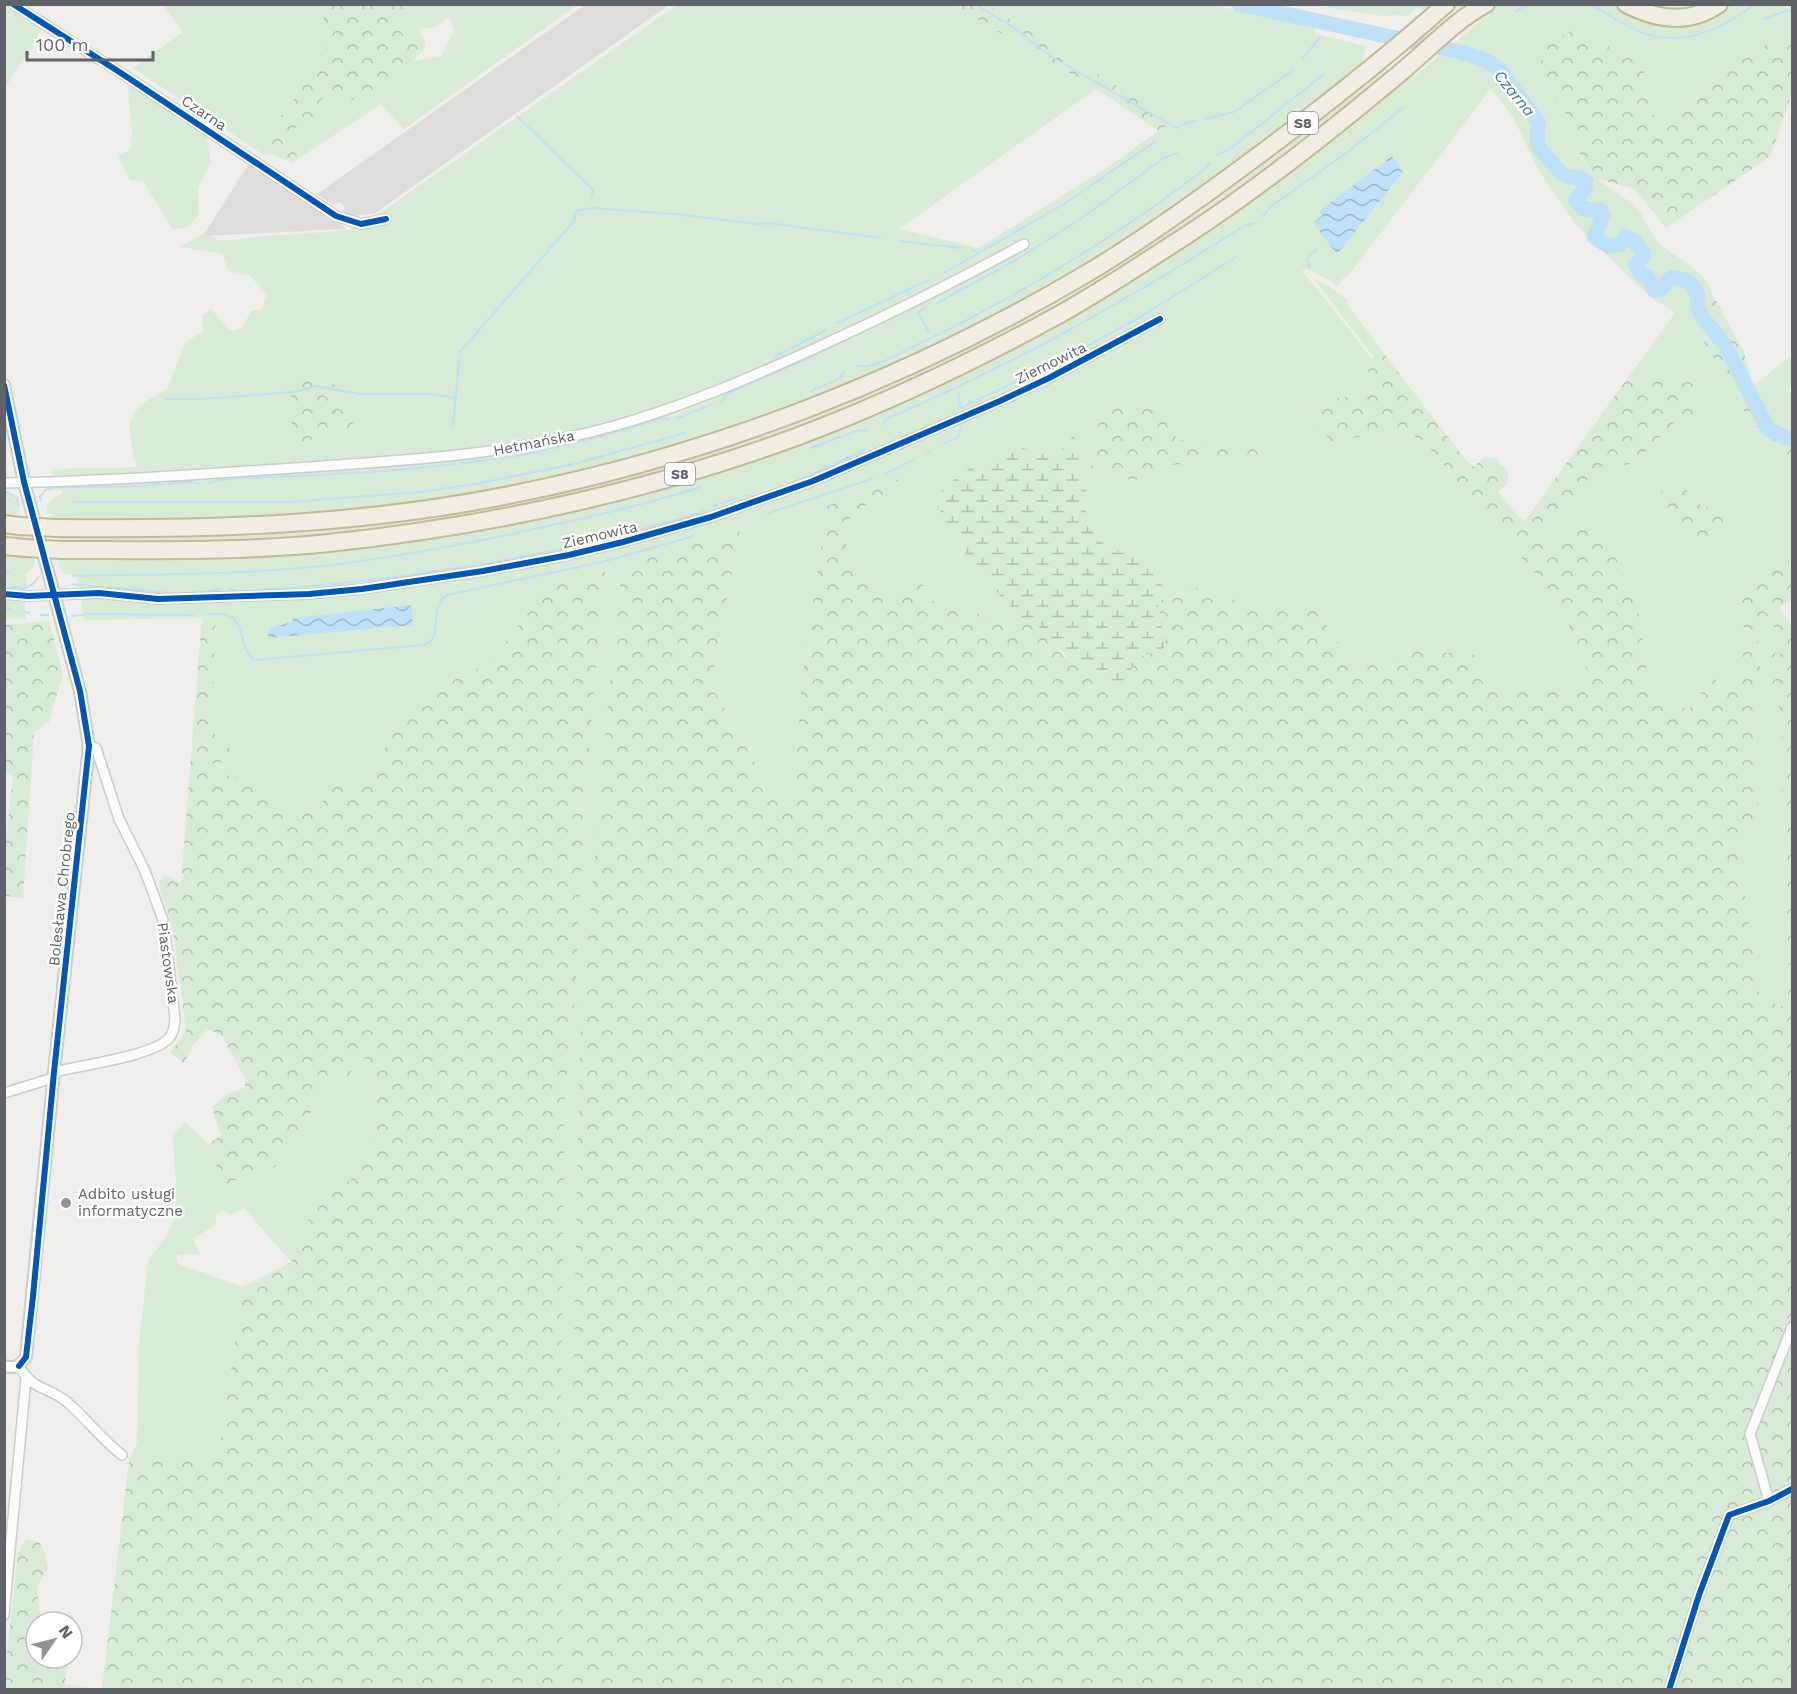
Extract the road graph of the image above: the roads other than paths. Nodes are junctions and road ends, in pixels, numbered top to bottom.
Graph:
1 (13, 4) edge
2 (1486, 4) edge
3 (1626, 4) edge
4 (1719, 4) edge
5 (1442, 8) edge
6 (1472, 11) edge
7 (386, 219) dead end
8 (1024, 244) dead end
9 (1160, 319) dead end
10 (4, 385) edge
11 (4, 483) edge
12 (24, 483) junction
13 (12, 525) edge
14 (4, 546) edge
15 (4, 594) edge
16 (54, 595) junction
17 (89, 746) junction
18 (54, 1075) junction
19 (4, 1093) edge
20 (1792, 1327) edge
21 (4, 1366) edge
22 (19, 1366) junction
23 (26, 1378) junction
24 (122, 1455) dead end
25 (1792, 1489) edge
26 (1769, 1501) junction
27 (4, 1616) edge
28 (1669, 1689) edge

1 - 7 street, Czarna
2 - 6 highway
3 - 4 highway
5 - 13 highway, S8, bridge
6 - 14 highway, S8, bridge
8 - 12 street, Hetmańska
9 - 16 street, Ziemowita
10 - 12 street, Bolesława Chrobrego
11 - 12 street, Hetmańska
12 - 16 street, Bolesława Chrobrego
15 - 16 street, Ziemowita
16 - 17 street, Bolesława Chrobrego
17 - 18 street, Bolesława Chrobrego
17 - 18 street, Piastowska
18 - 19 street
18 - 22 street, Bolesława Chrobrego
20 - 26 street
21 - 22 street
22 - 23 street
23 - 24 street
23 - 27 street
25 - 26 street
26 - 28 street

